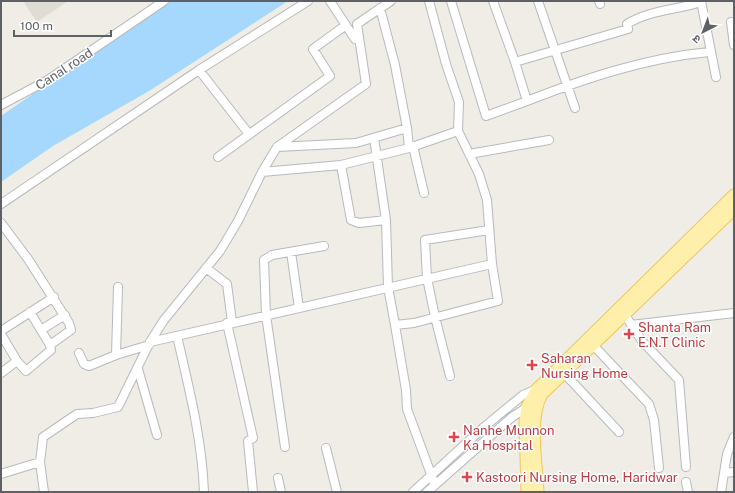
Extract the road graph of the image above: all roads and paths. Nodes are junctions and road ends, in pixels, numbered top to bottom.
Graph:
1 (164, 1) edge
2 (308, 1) edge
3 (330, 1) edge
4 (390, 1) edge
5 (429, 1) edge
6 (451, 1) edge
7 (493, 1) edge
8 (538, 1) edge
9 (701, 1) edge
10 (380, 8) junction
11 (731, 22) dead end
12 (346, 25) junction
13 (355, 38) dead end
14 (734, 45) edge
15 (555, 50) junction
16 (710, 52) junction
17 (515, 62) junction
18 (199, 70) junction
19 (716, 77) dead end
20 (567, 86) junction
21 (527, 100) junction
22 (1, 104) edge
23 (575, 108) dead end
24 (407, 128) junction
25 (458, 131) junction
26 (249, 134) junction
27 (374, 138) junction
28 (549, 140) dead end
29 (277, 147) junction
30 (409, 148) junction
31 (469, 154) junction
32 (218, 156) dead end
33 (376, 156) junction
34 (340, 165) junction
35 (262, 172) junction
36 (424, 193) dead end
37 (734, 195) edge
38 (1, 204) edge
39 (734, 209) edge
40 (386, 220) junction
41 (1, 223) edge
42 (489, 230) junction
43 (324, 246) dead end
44 (291, 252) junction
45 (492, 264) junction
46 (206, 268) junction
47 (427, 278) junction
48 (118, 287) dead end
49 (388, 287) junction
50 (54, 297) junction
51 (299, 308) junction
52 (30, 312) junction
53 (734, 314) edge
54 (65, 315) junction
55 (266, 315) junction
56 (625, 315) junction
57 (435, 317) junction
58 (229, 322) junction
59 (631, 325) junction
60 (395, 326) junction
61 (41, 330) junction
62 (1, 331) edge
63 (1, 334) edge
64 (177, 336) junction
65 (150, 344) junction
66 (50, 345) junction
67 (593, 345) junction
68 (79, 353) dead end
69 (116, 355) junction
70 (17, 361) junction
71 (138, 369) junction
72 (1, 373) edge
73 (564, 373) junction
74 (450, 376) dead end
75 (537, 389) junction
76 (538, 403) junction
77 (527, 407) junction
78 (619, 432) dead end
79 (157, 434) dead end
80 (734, 437) edge
81 (285, 447) dead end
82 (326, 448) dead end
83 (40, 462) junction
84 (686, 467) dead end
85 (659, 468) dead end
86 (734, 472) edge
87 (724, 473) junction
88 (1, 474) edge
89 (431, 475) junction
90 (278, 478) dead end
91 (686, 482) dead end
92 (435, 485) junction
93 (44, 492) edge
94 (204, 492) edge
95 (253, 492) edge
96 (281, 492) edge
97 (337, 492) edge
98 (413, 492) edge
99 (427, 492) edge
100 (527, 492) edge
101 (538, 492) edge
102 (688, 492) edge
103 (721, 492) edge

1 - 22 street, Canal road
2 - 18 street
3 - 12 street
4 - 10 street
5 - 25 street
6 - 21 street
7 - 17 street
8 - 15 street
9 - 15 street
9 - 16 street
10 - 24 street
10 - 29 street
11 - 14 street
12 - 13 street
12 - 26 street
15 - 17 street
15 - 20 street
16 - 19 street
16 - 20 street
17 - 21 street
18 - 26 street
18 - 38 street
20 - 21 street
20 - 23 street
24 - 27 street
24 - 30 street
25 - 30 street
25 - 31 street
26 - 32 street
27 - 29 street
27 - 33 street
28 - 31 street
29 - 35 street
30 - 33 street
30 - 36 street
31 - 42 street
33 - 34 street
33 - 40 street
34 - 35 street
34 - 40 street
35 - 46 street
37 - 75 main road
39 - 56 main road
40 - 49 street
41 - 50 street
42 - 45 street
42 - 47 street
43 - 44 street
44 - 51 street
44 - 55 street
45 - 47 street
45 - 57 street
46 - 58 street
46 - 65 street
47 - 49 street
47 - 57 street
48 - 69 street
49 - 51 street
49 - 60 street
50 - 52 street
50 - 54 street
51 - 55 street
52 - 61 street
52 - 62 street
53 - 59 street
54 - 61 street
54 - 66 street
55 - 58 street
55 - 81 street
56 - 59 street
56 - 67 main road
57 - 60 street
57 - 74 street
58 - 64 street
58 - 95 street
59 - 84 street
60 - 89 street
61 - 66 street
63 - 70 street
64 - 65 street
64 - 94 street
65 - 69 street
65 - 71 street
66 - 70 street
67 - 73 main road
67 - 85 street
68 - 69 street
70 - 72 street
71 - 79 street
71 - 83 street
73 - 76 main road
73 - 78 street
75 - 77 main road
75 - 89 street
76 - 77 street
76 - 101 main road
77 - 92 street
77 - 100 main road
80 - 87 street
82 - 97 street
83 - 88 street
83 - 93 street
86 - 87 street
87 - 103 street
89 - 92 street
89 - 98 street
90 - 96 street
91 - 102 street
92 - 99 street

